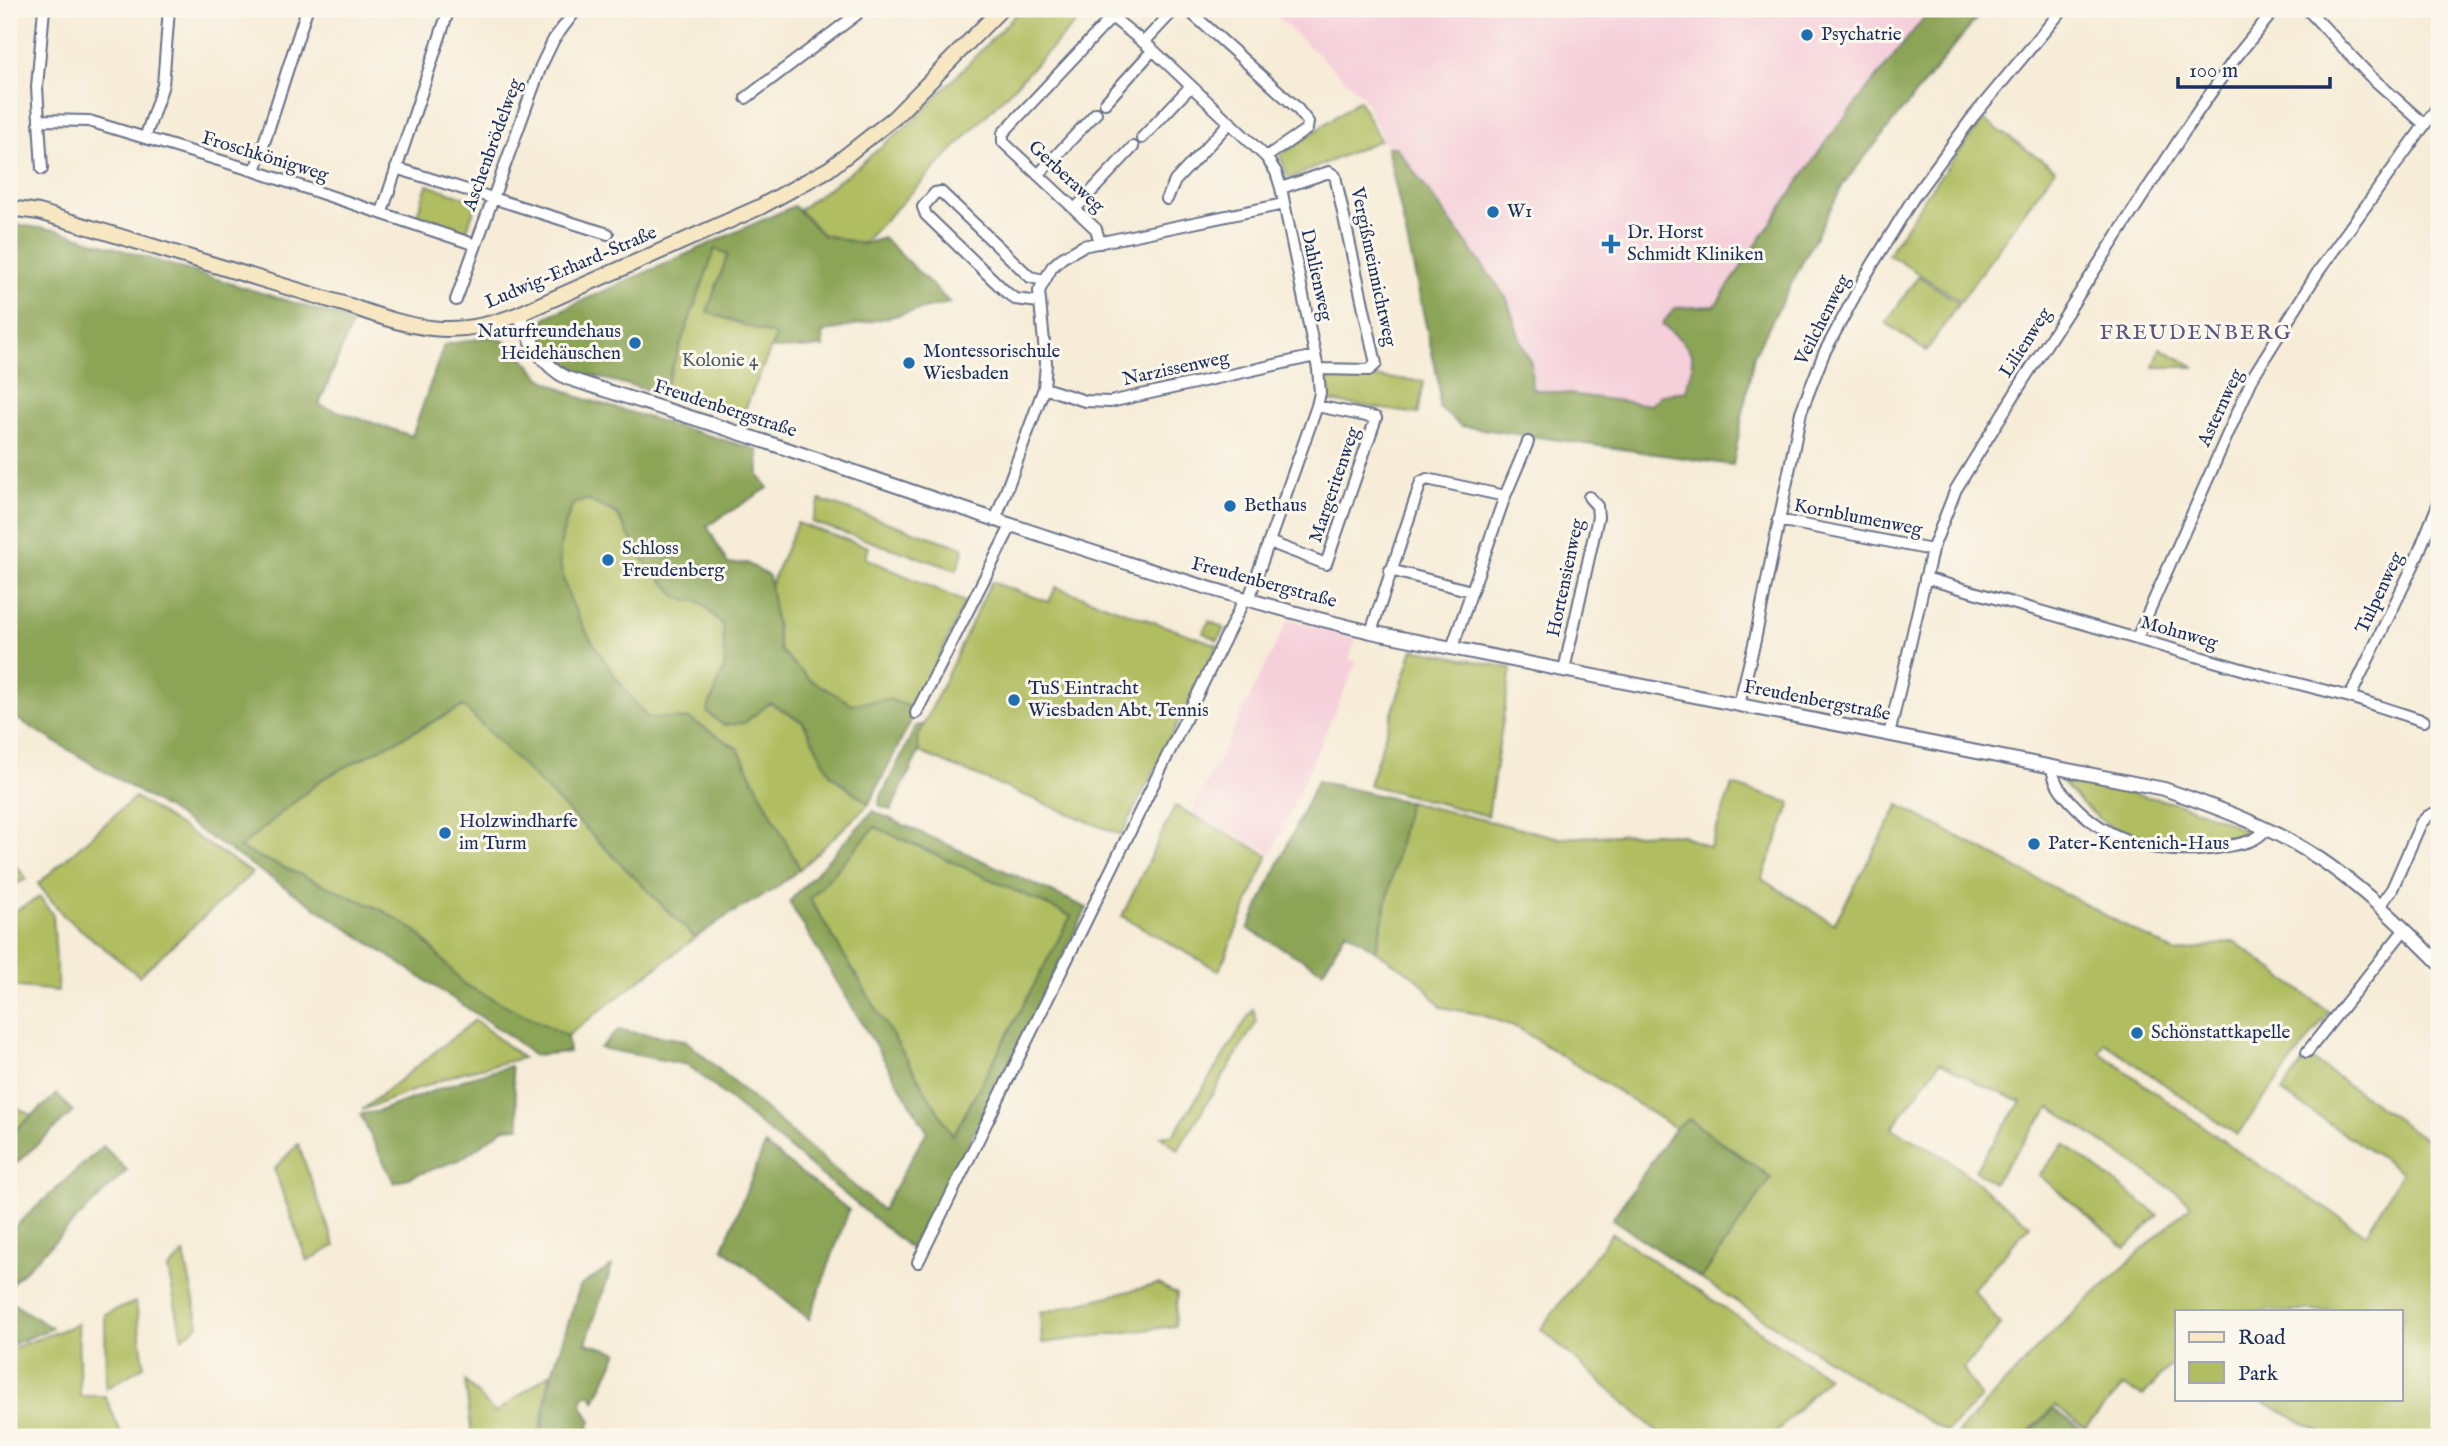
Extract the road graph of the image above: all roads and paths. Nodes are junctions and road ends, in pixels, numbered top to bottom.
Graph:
1 (44, 9) edge
2 (169, 9) edge
3 (307, 9) edge
4 (449, 9) edge
5 (577, 9) edge
6 (860, 9) edge
7 (1001, 9) edge
8 (1175, 9) edge
9 (1187, 9) edge
10 (2063, 9) edge
11 (2275, 9) edge
12 (2307, 9) edge
13 (1112, 17) joint
14 (1144, 42) junction
15 (1153, 50) junction
16 (1191, 86) junction
17 (746, 98) dead end
18 (1105, 103) dead end
19 (2439, 105) edge
20 (1096, 113) dead end
21 (40, 120) junction
22 (1230, 122) junction
23 (2424, 124) junction
24 (145, 138) junction
25 (1142, 138) dead end
26 (1133, 147) dead end
27 (1266, 157) junction
28 (396, 168) junction
29 (43, 169) dead end
30 (255, 171) junction
31 (1038, 175) junction
32 (1281, 188) junction
33 (493, 197) junction
34 (1167, 199) dead end
35 (1284, 204) junction
36 (9, 208) edge
37 (1075, 209) junction
38 (382, 212) junction
39 (608, 234) dead end
40 (1100, 243) junction
41 (476, 245) junction
42 (1044, 280) junction
43 (456, 300) dead end
44 (1039, 302) junction
45 (519, 314) junction
46 (1315, 356) junction
47 (1318, 369) junction
48 (1044, 388) junction
49 (1317, 406) junction
50 (1528, 442) dead end
51 (1505, 496) junction
52 (1589, 497) dead end
53 (2439, 502) edge
54 (1778, 520) junction
55 (995, 521) junction
56 (1011, 526) junction
57 (1269, 542) junction
58 (1932, 551) junction
59 (1390, 570) junction
60 (1925, 578) junction
61 (1471, 591) junction
62 (1246, 601) junction
63 (1371, 632) junction
64 (2137, 638) junction
65 (1452, 648) junction
66 (1564, 670) junction
67 (2350, 697) junction
68 (1739, 705) junction
69 (916, 713) dead end
70 (2424, 722) dead end
71 (1889, 735) junction
72 (2052, 768) junction
73 (2439, 811) edge
74 (2266, 829) junction
75 (2380, 906) junction
76 (2405, 929) junction
77 (2439, 963) edge
78 (2307, 1052) dead end
79 (918, 1262) dead end

1 - 21 street
2 - 24 street
3 - 30 street
4 - 28 street
5 - 33 street, Aschenbrödelweg
6 - 17 street
7 - 45 main road, Ludwig-Erhard-Straße
8 - 14 street
9 - 27 street
10 - 54 street, Veilchenweg
11 - 58 street, Lilienweg
12 - 23 street
13 - 14 street, Dahlienweg
13 - 31 street, Gerberaweg
14 - 15 street, Dahlienweg
15 - 16 street, Dahlienweg
15 - 18 street
16 - 22 street, Dahlienweg
16 - 25 street
19 - 23 street, Asternweg
20 - 31 street
21 - 24 street, Froschkönigweg
21 - 29 street
22 - 27 street, Dahlienweg
22 - 34 street
23 - 64 street, Asternweg
24 - 30 street, Froschkönigweg
26 - 37 street
27 - 32 street, Dahlienweg
28 - 33 street
28 - 38 street
30 - 38 street, Froschkönigweg
31 - 37 street, Gerberaweg
32 - 35 street, Dahlienweg
32 - 47 street, Vergißmeinnichtweg
33 - 39 street
33 - 41 street, Aschenbrödelweg
35 - 40 street
35 - 46 street, Dahlienweg
36 - 45 main road, Ludwig-Erhard-Straße
37 - 40 street, Gerberaweg
38 - 41 street, Froschkönigweg
40 - 42 street
41 - 43 street, Aschenbrödelweg
42 - 44 street
42 - 44 street
44 - 48 street
45 - 55 street, Freudenbergstraße
46 - 47 street, Dahlienweg
46 - 48 street, Narzissenweg
47 - 49 street, Dahlienweg
48 - 55 street
49 - 57 street, Dahlienweg
49 - 57 street, Margeritenweg
50 - 51 street
51 - 59 street
51 - 61 street
52 - 66 street, Hortensienweg
53 - 67 street, Tulpenweg
54 - 58 street, Kornblumenweg
54 - 68 street, Veilchenweg
55 - 56 street, Freudenbergstraße
56 - 62 street, Freudenbergstraße
56 - 69 street
57 - 62 street, Dahlienweg
58 - 60 street, Lilienweg
59 - 61 street
59 - 63 street
60 - 64 street, Mohnweg
60 - 71 street, Lilienweg
61 - 65 street
62 - 63 street, Freudenbergstraße
62 - 79 street, Dahlienweg
63 - 65 street, Freudenbergstraße
64 - 67 street, Mohnweg
65 - 66 street, Freudenbergstraße
66 - 68 street, Freudenbergstraße
67 - 70 street, Mohnweg
68 - 71 street, Freudenbergstraße
71 - 72 street, Freudenbergstraße
72 - 74 street, Freudenbergstraße
72 - 74 street
73 - 75 street
74 - 75 street, Freudenbergstraße
75 - 76 street, Freudenbergstraße
76 - 77 street, Freudenbergstraße
76 - 78 street

